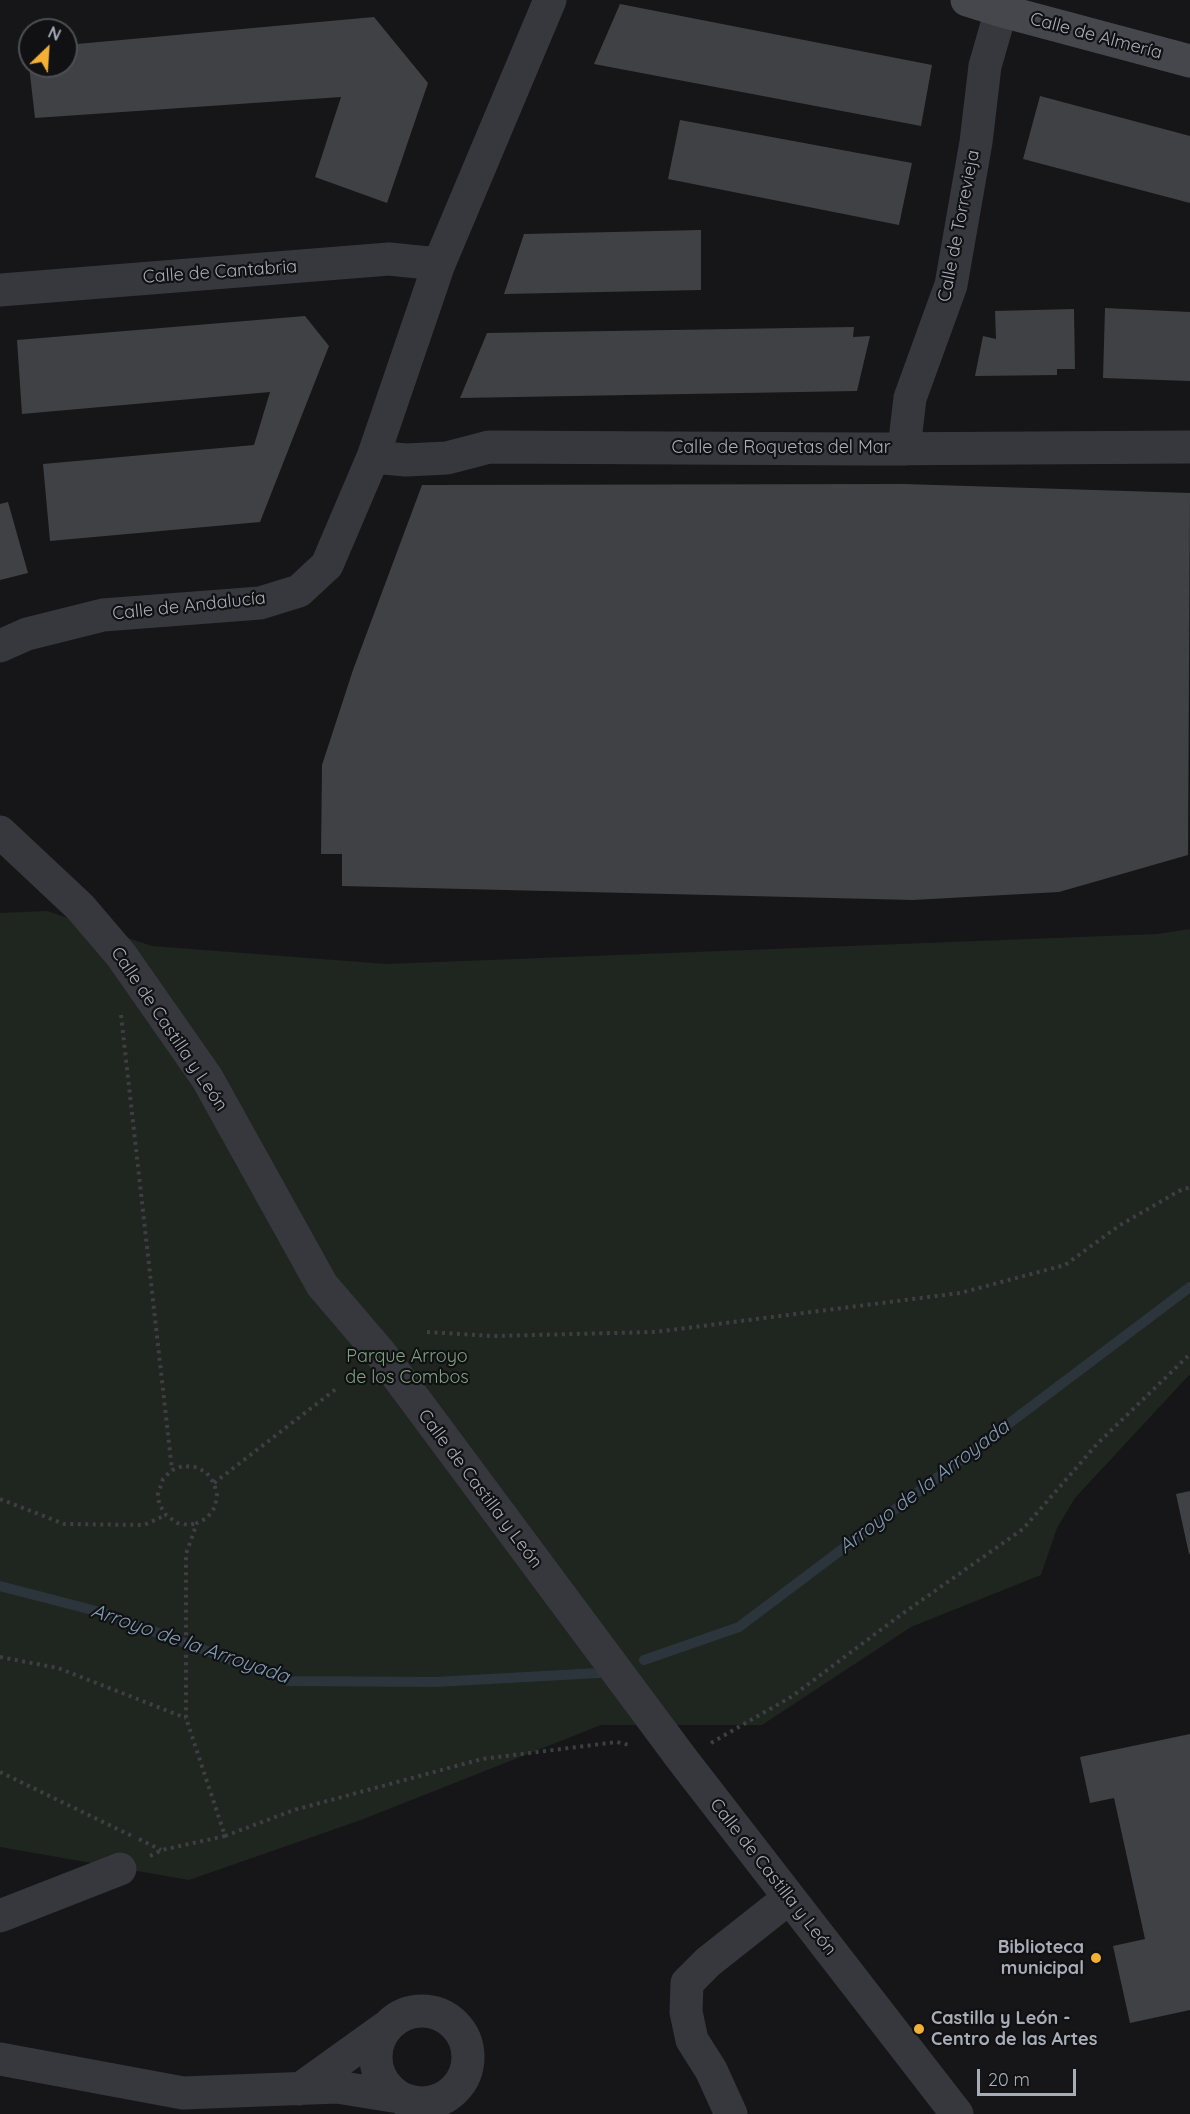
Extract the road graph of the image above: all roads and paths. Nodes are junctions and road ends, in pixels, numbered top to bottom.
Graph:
1 (550, 0) edge
2 (967, 0) edge
3 (1001, 5) edge
4 (1190, 61) edge
5 (439, 264) junction
6 (0, 290) edge
7 (1190, 447) edge
8 (904, 449) junction
9 (373, 457) junction
10 (0, 646) edge
11 (0, 832) edge
12 (121, 1007) dead end
13 (1190, 1187) edge
14 (427, 1332) dead end
15 (1190, 1354) edge
16 (336, 1389) dead end
17 (172, 1470) junction
18 (214, 1483) junction
19 (0, 1499) edge
20 (166, 1515) junction
21 (197, 1523) junction
22 (0, 1657) edge
23 (186, 1718) junction
24 (682, 1759) junction
25 (0, 1772) edge
26 (225, 1836) junction
27 (162, 1850) junction
28 (120, 1869) joint
29 (789, 1898) junction
30 (0, 1916) edge
31 (385, 2028) junction
32 (0, 2059) edge
33 (300, 2089) junction
34 (399, 2097) junction
35 (956, 2113) edge
36 (731, 2114) edge

1 - 5 street, Calle de Andalucía
2 - 3 street, Calle de Almería
3 - 4 street, Calle de Almería
3 - 8 street, Calle de Torrevieja
5 - 6 street, Calle de Cantabria
5 - 9 street, Calle de Andalucía
7 - 8 street, Calle de Roquetas del Mar
8 - 9 street, Calle de Roquetas del Mar
9 - 10 street, Calle de Andalucía
11 - 24 street, Calle de Castilla y León
12 - 17 path
13 - 14 path
15 - 24 path
16 - 18 path
17 - 18 path
17 - 20 path
18 - 21 path
19 - 20 path
20 - 21 path
21 - 23 path
22 - 23 path
23 - 26 path
24 - 26 path
24 - 29 street, Calle de Castilla y León
25 - 27 path
26 - 27 path
27 - 28 path
28 - 30 street
29 - 35 street, Calle de Castilla y León
29 - 36 street
31 - 33 street
31 - 34 street
31 - 34 street
32 - 33 street
33 - 34 street

